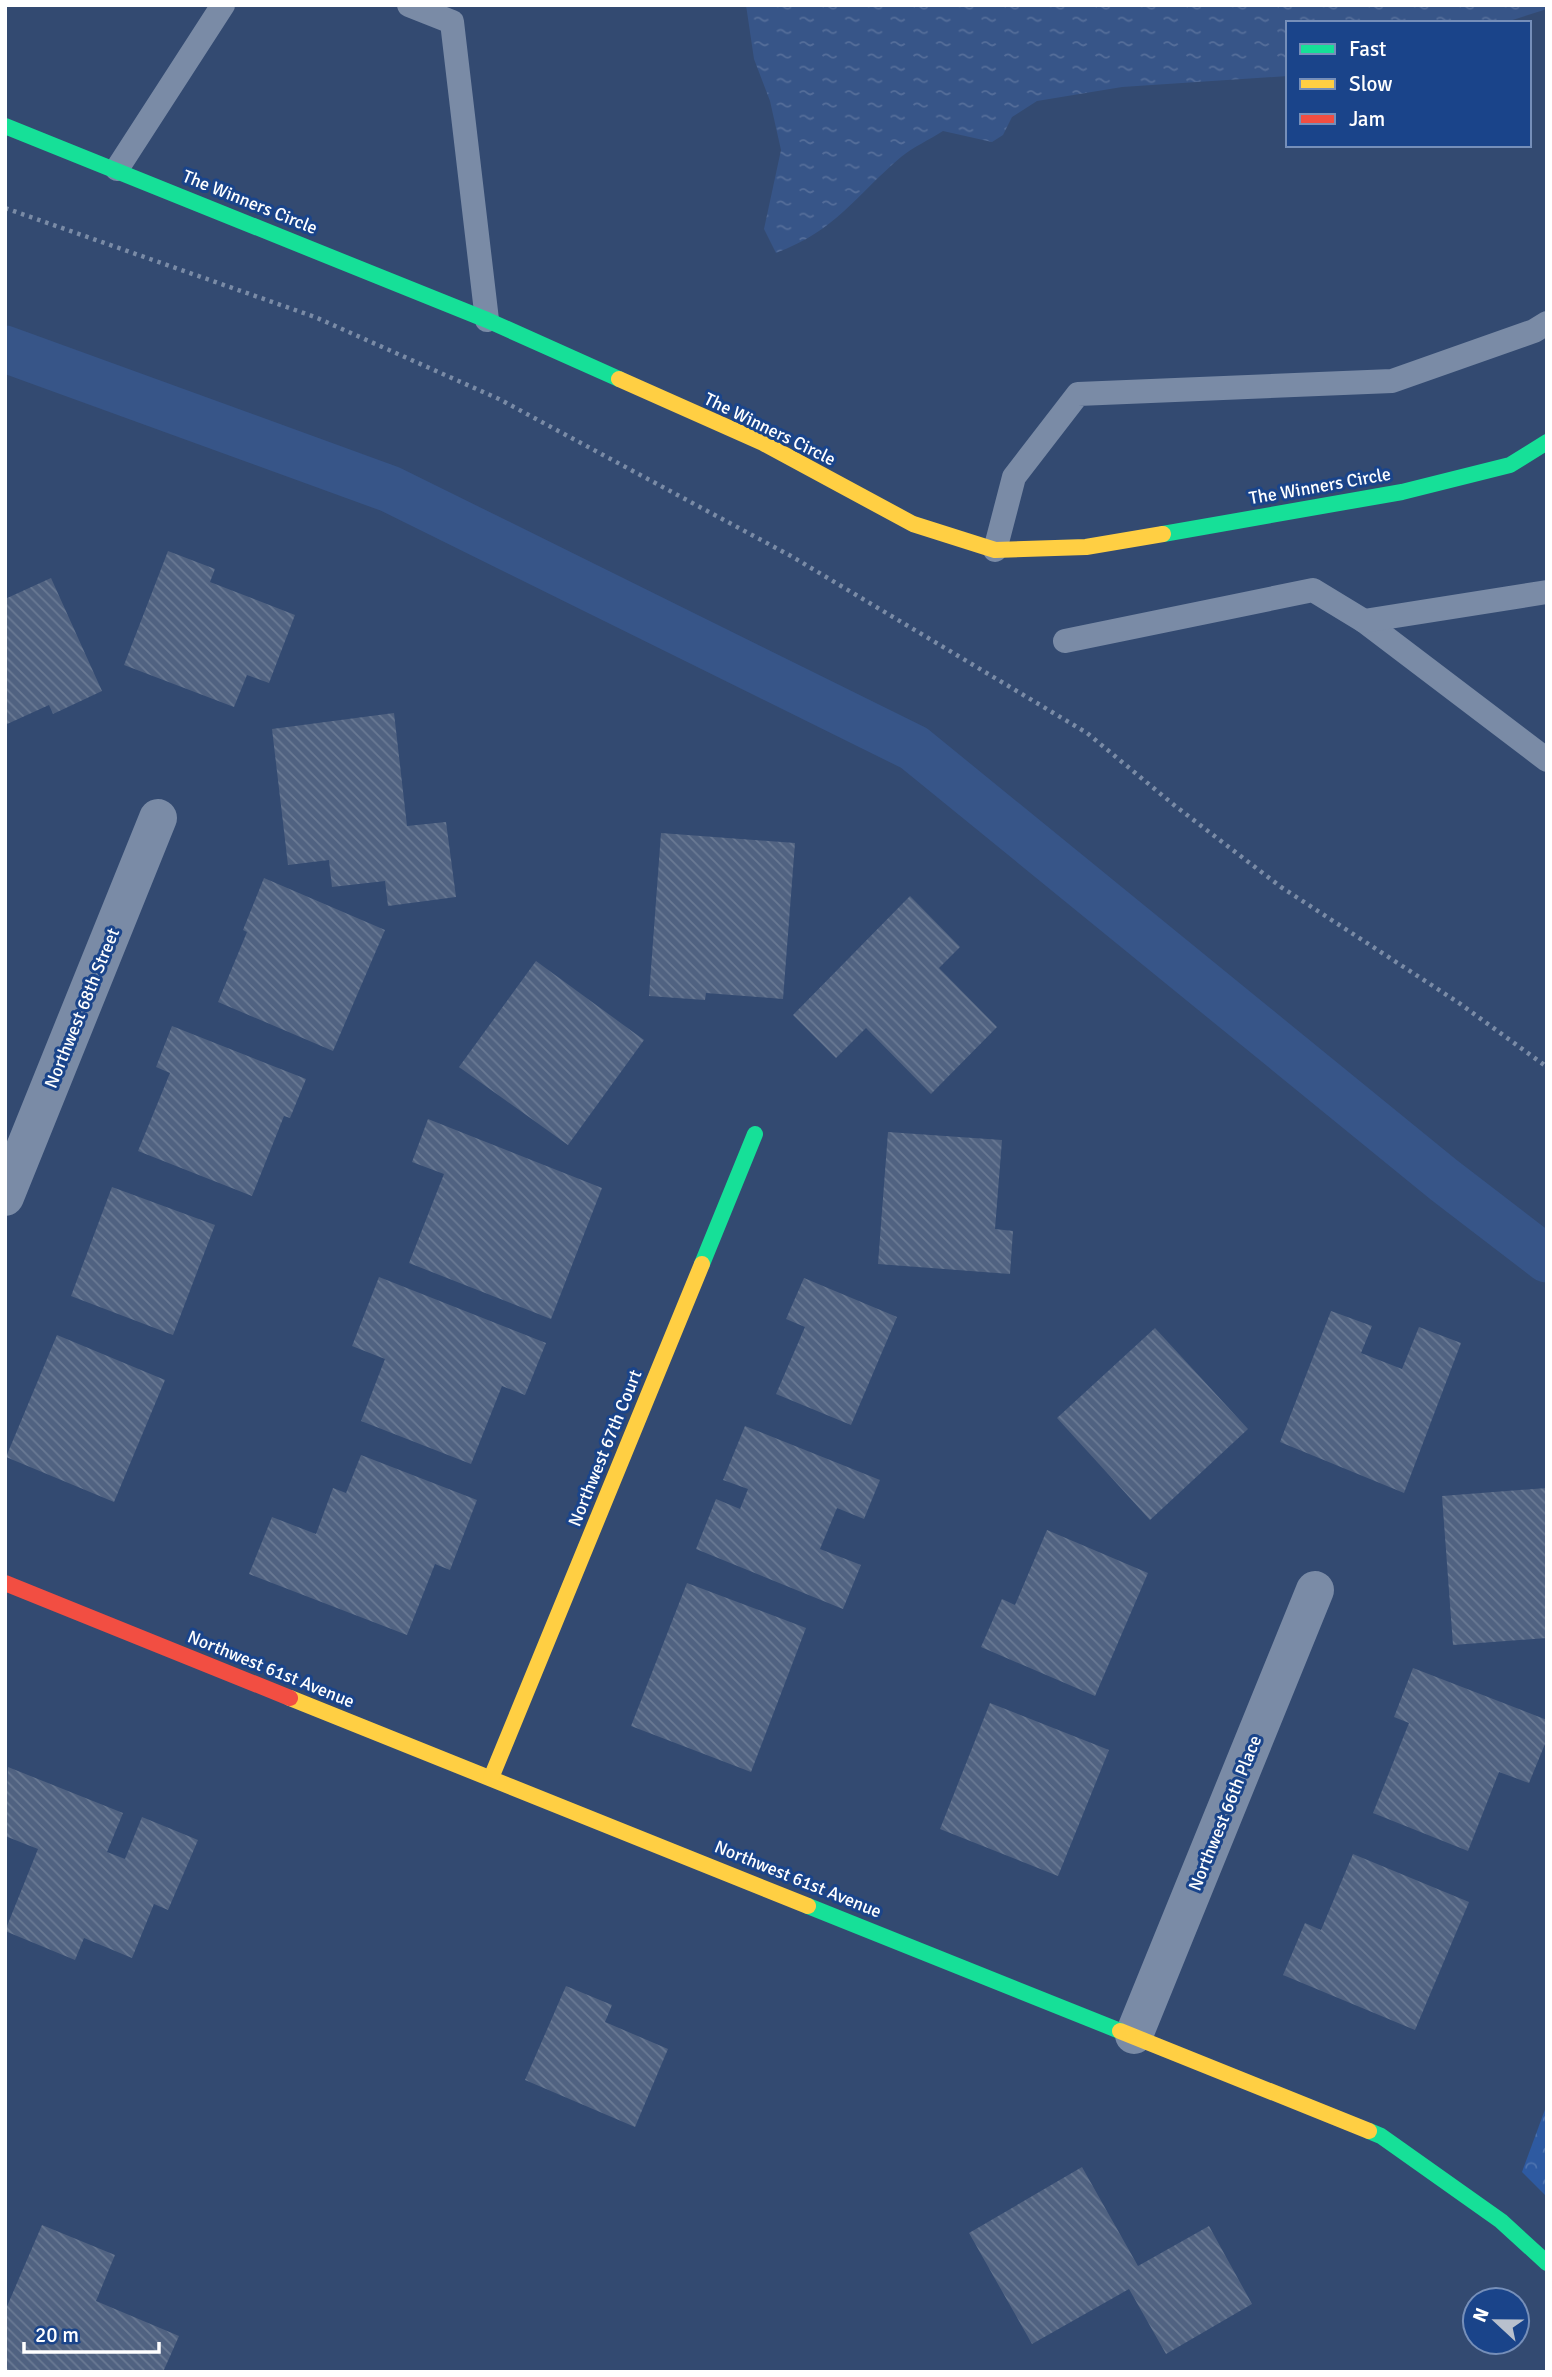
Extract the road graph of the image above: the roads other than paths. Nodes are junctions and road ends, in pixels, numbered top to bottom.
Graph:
1 (223, 5) edge
2 (408, 5) edge
3 (5, 126) edge
4 (117, 169) junction
5 (487, 320) junction
6 (1547, 323) edge
7 (1547, 442) edge
8 (995, 550) junction
9 (1547, 592) edge
10 (1364, 621) junction
11 (1065, 641) dead end
12 (1547, 760) edge
13 (158, 818) dead end
14 (755, 1134) dead end
15 (5, 1197) edge
16 (5, 1583) edge
17 (1315, 1590) dead end
18 (491, 1777) junction
19 (1134, 2035) junction
20 (1547, 2263) edge

1 - 4 lane
2 - 5 lane
3 - 4 street, The Winners Circle
4 - 5 street, The Winners Circle
5 - 8 street, The Winners Circle
6 - 8 lane
7 - 8 street, The Winners Circle
9 - 10 lane
10 - 11 lane
10 - 12 lane
13 - 15 street, Northwest 68th Street
14 - 18 street, Northwest 67th Court
16 - 18 street, Northwest 61st Avenue
17 - 19 street, Northwest 66th Place
18 - 19 street, Northwest 61st Avenue
19 - 20 street, Northwest 61st Avenue

